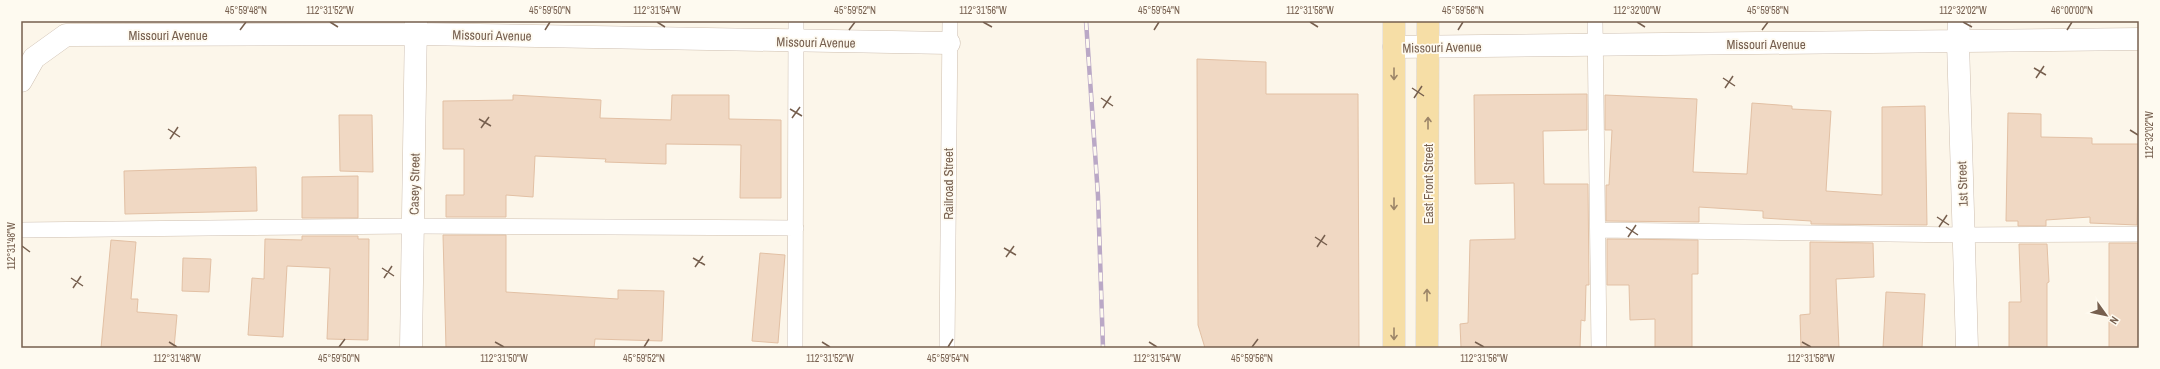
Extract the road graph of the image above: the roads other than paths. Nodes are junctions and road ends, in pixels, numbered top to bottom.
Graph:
1 (950, 21) edge
2 (1394, 21) edge
3 (1428, 21) edge
4 (1595, 21) edge
5 (1959, 21) edge
6 (416, 27) edge
7 (88, 28) edge
8 (796, 31) edge
9 (2139, 39) edge
10 (1958, 42) junction
11 (949, 43) junction
12 (1595, 45) junction
13 (1394, 47) junction
14 (1428, 47) junction
15 (21, 80) edge
16 (413, 226) junction
17 (796, 228) junction
18 (21, 230) edge
19 (1599, 230) junction
20 (2139, 234) edge
21 (1964, 235) junction
22 (411, 348) edge
23 (795, 348) edge
24 (947, 348) edge
25 (1394, 348) edge
26 (1427, 348) edge
27 (1599, 348) edge
28 (1967, 348) edge

1 - 11 lane, Railroad Street
2 - 13 main road
3 - 14 main road, East Front Street
4 - 12 lane
5 - 10 street, 1st Street
6 - 7 street, Missouri Avenue
6 - 8 street, Missouri Avenue
6 - 16 street, Casey Street
7 - 15 street, Missouri Avenue
8 - 11 street, Missouri Avenue
8 - 17 lane
9 - 10 street, Missouri Avenue
10 - 12 street, Missouri Avenue
10 - 21 street, 1st Street
11 - 24 lane, Railroad Street
12 - 14 street, Missouri Avenue
12 - 19 lane
13 - 14 street, Missouri Avenue
13 -> 25 main road
26 -> 14 main road, East Front Street
16 - 17 lane
16 - 18 lane
16 - 22 street, Casey Street
17 - 23 lane
19 - 21 lane
19 - 27 lane
20 - 21 lane
21 - 28 street, 1st Street

